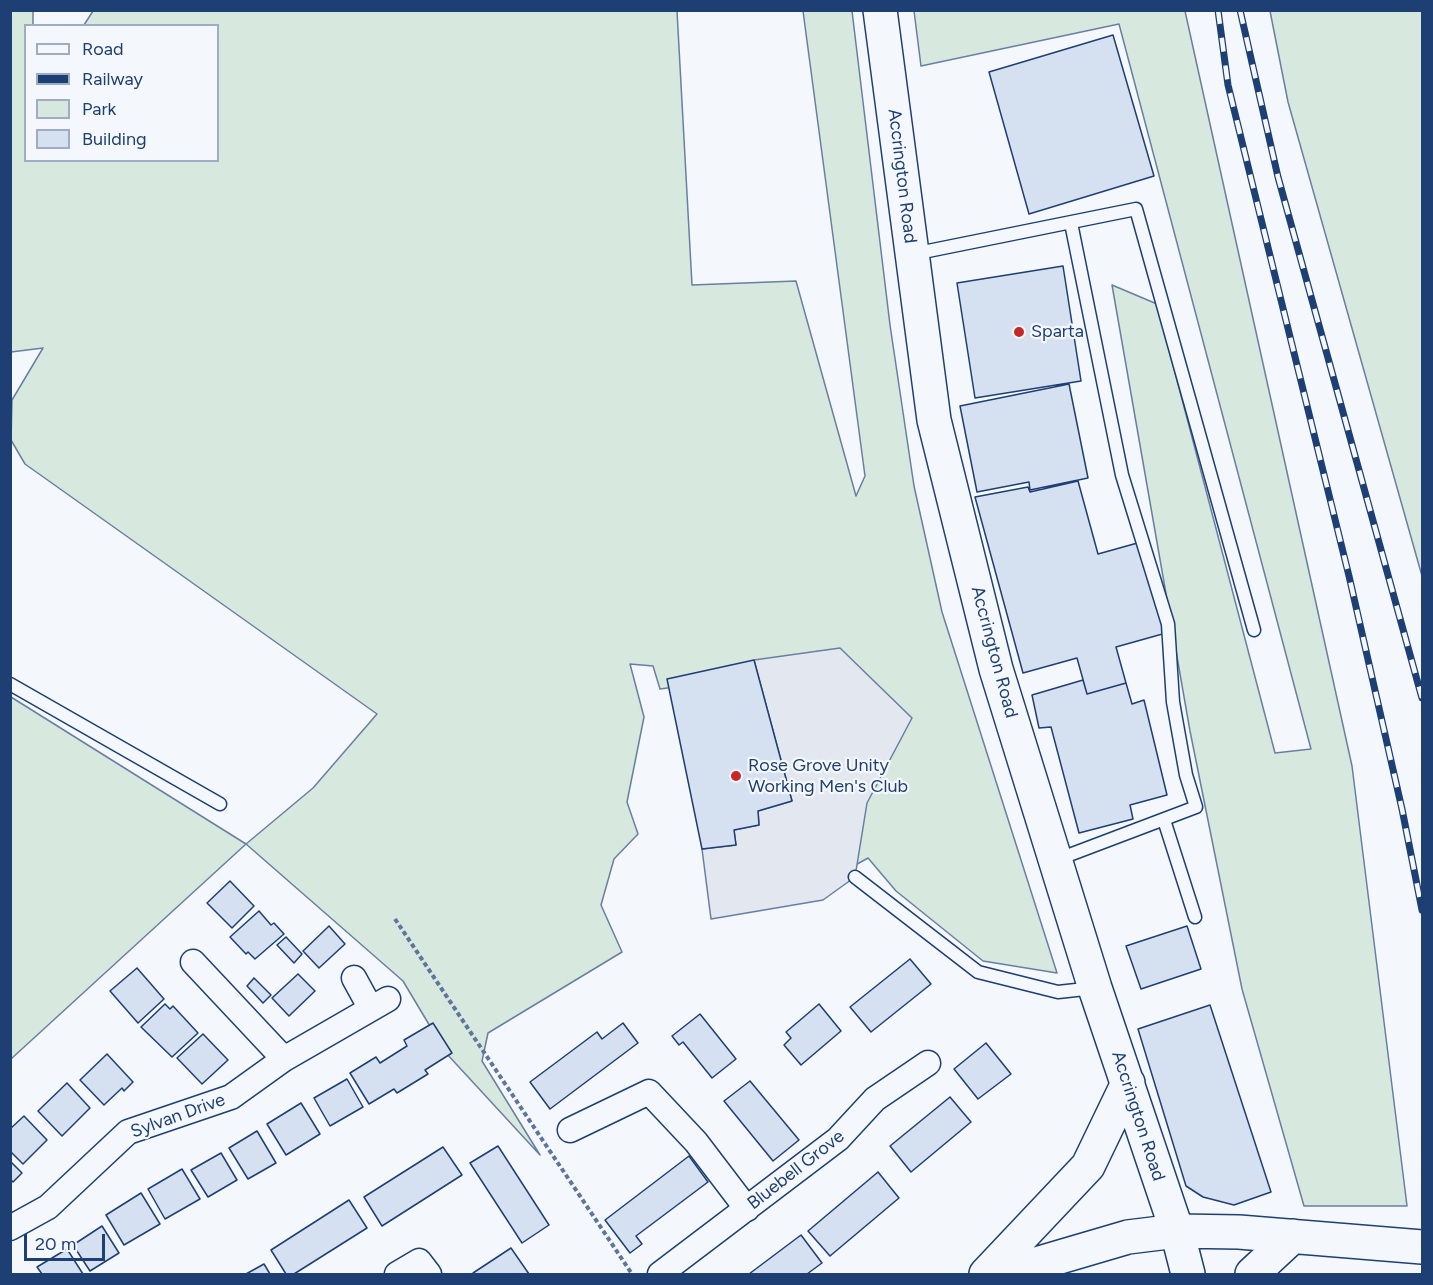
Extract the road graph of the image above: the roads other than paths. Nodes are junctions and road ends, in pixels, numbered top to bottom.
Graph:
1 (880, 10) edge
2 (1071, 223) junction
3 (912, 254) junction
4 (1254, 630) dead end
5 (10, 684) edge
6 (220, 804) dead end
7 (1164, 820) junction
8 (1056, 860) junction
9 (855, 877) dead end
10 (1195, 918) dead end
11 (193, 962) dead end
12 (354, 978) dead end
13 (1095, 988) junction
14 (284, 1059) junction
15 (928, 1063) dead end
16 (1128, 1083) junction
17 (570, 1130) dead end
18 (747, 1209) junction
19 (10, 1228) edge
20 (1177, 1231) junction
21 (1299, 1237) junction
22 (1422, 1247) edge
23 (397, 1275) edge
24 (429, 1275) edge
25 (660, 1275) edge
26 (986, 1275) edge
27 (1002, 1275) edge
28 (1188, 1275) edge
29 (1252, 1275) edge

1 - 3 main road, Accrington Road
2 - 3 lane
2 - 4 lane
2 - 7 lane
3 - 8 main road, Accrington Road
5 - 6 lane
7 - 8 lane
7 - 10 lane
8 - 13 main road, Accrington Road
9 - 13 lane
11 - 14 street
12 - 14 street, Sylvan Drive
13 - 16 main road, Accrington Road
14 - 19 street, Sylvan Drive
15 - 18 street, Bluebell Grove
16 - 20 main road, Accrington Road
16 - 26 main road
17 - 18 street
18 - 25 street, Bluebell Grove
20 - 21 main road
20 - 27 main road
20 - 28 main road, Accrington Road
21 - 22 main road
21 - 29 main road
23 - 24 street

